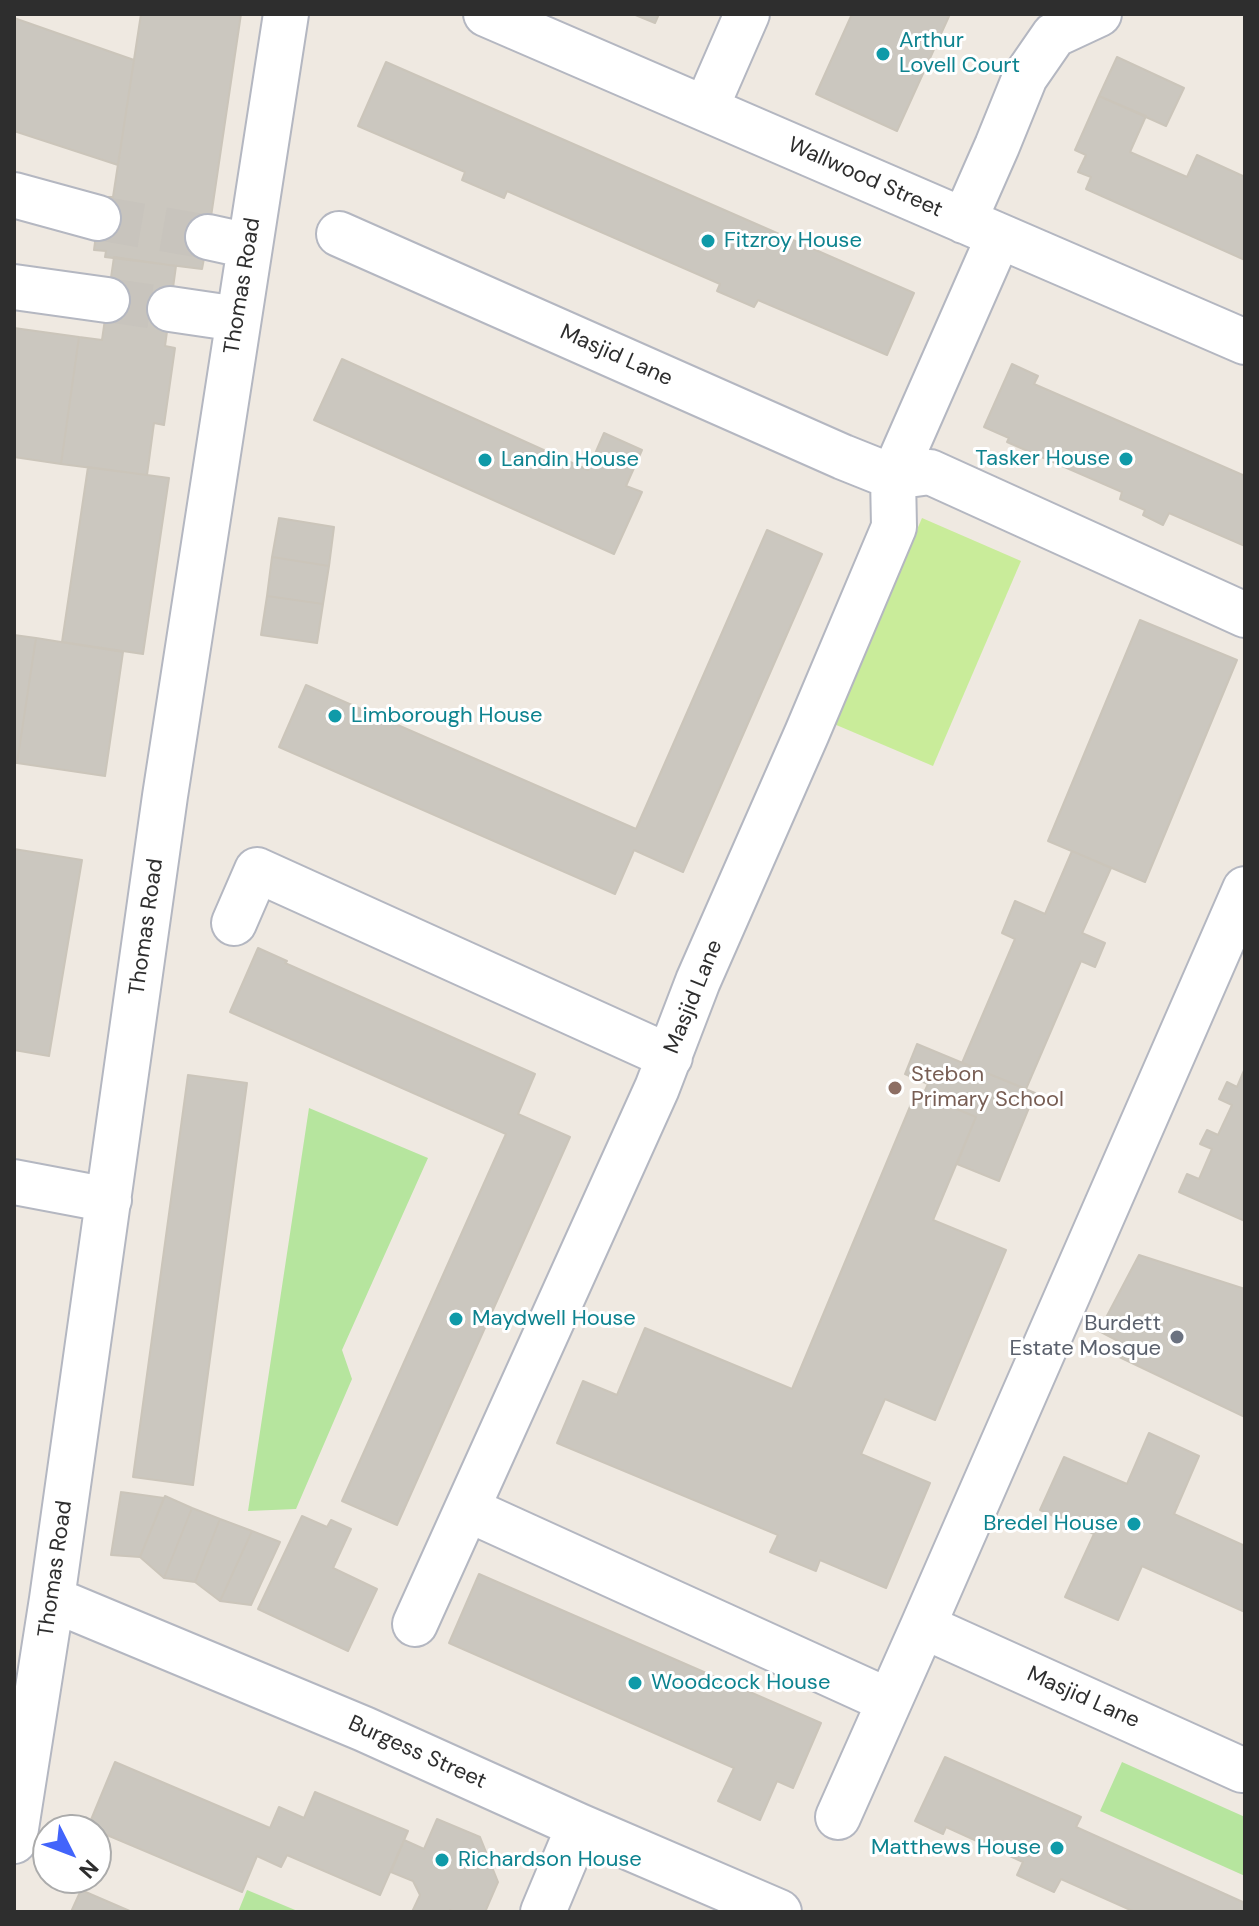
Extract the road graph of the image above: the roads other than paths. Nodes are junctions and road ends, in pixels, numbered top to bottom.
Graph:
1 (286, 14) edge
2 (486, 14) edge
3 (747, 14) edge
4 (1099, 14) edge
5 (706, 108) junction
6 (17, 196) edge
7 (98, 218) tunnel mouth
8 (982, 228) junction
9 (339, 234) dead end
10 (14, 287) edge
11 (107, 300) tunnel mouth
12 (170, 309) tunnel mouth
13 (238, 319) junction
14 (1245, 342) edge
15 (893, 477) junction
16 (1245, 615) edge
17 (1245, 889) edge
18 (234, 923) dead end
19 (670, 1057) junction
20 (14, 1182) edge
21 (109, 1200) junction
22 (467, 1509) junction
23 (52, 1599) junction
24 (415, 1624) dead end
25 (923, 1626) junction
26 (889, 1701) junction
27 (1242, 1770) dead end
28 (838, 1817) dead end
29 (579, 1826) junction
30 (14, 1841) edge
31 (543, 1912) edge
32 (779, 1912) edge

1 - 13 street, Thomas Road
2 - 5 street, Wallwood Street
3 - 5 street
4 - 8 street, Masjid Lane
5 - 8 street, Wallwood Street
6 - 7 street
8 - 14 street, Wallwood Street
8 - 15 street, Masjid Lane
9 - 15 street, Masjid Lane
10 - 11 street
12 - 13 street
13 - 21 street, Thomas Road
15 - 16 street
15 - 19 street, Masjid Lane
17 - 25 street
18 - 19 street
19 - 22 street, Masjid Lane
20 - 21 street
21 - 23 street, Thomas Road
22 - 24 street, Masjid Lane
22 - 26 street
23 - 29 street, Burgess Street
23 - 30 street, Thomas Road
25 - 26 street
25 - 27 street, Masjid Lane
26 - 28 street
29 - 31 street
29 - 32 street, Burgess Street

